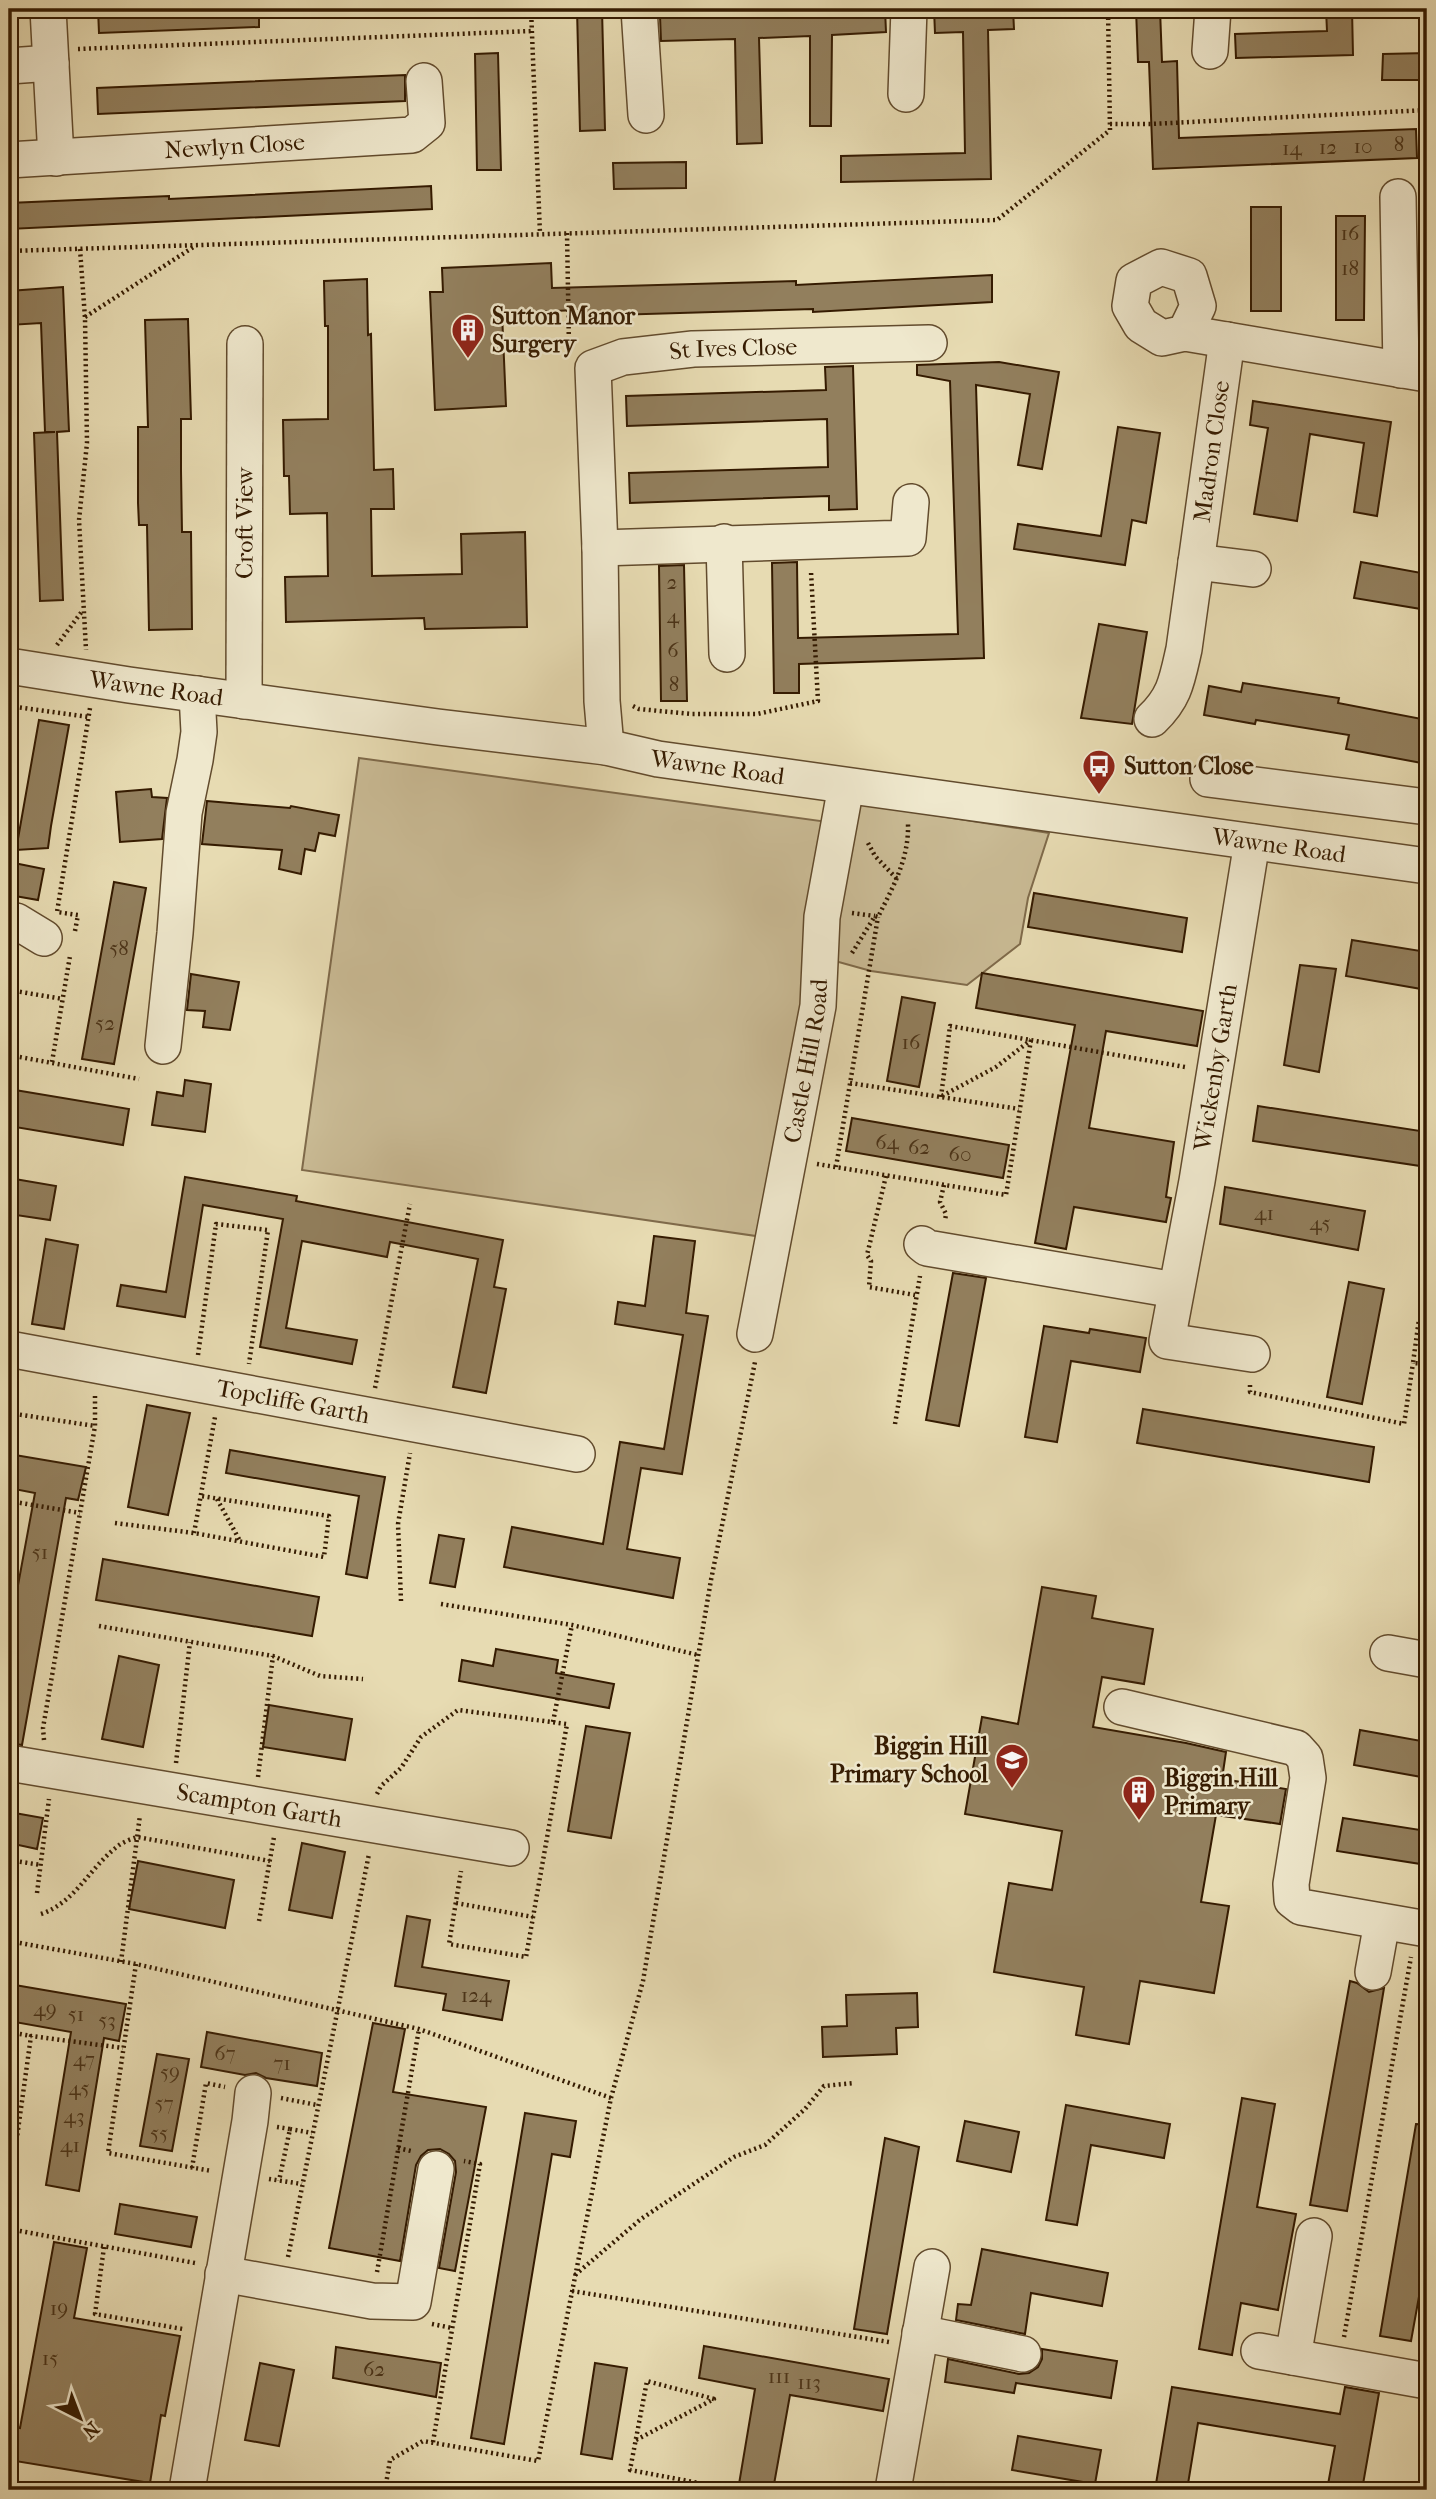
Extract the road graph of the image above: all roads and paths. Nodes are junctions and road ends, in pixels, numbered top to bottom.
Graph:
1 (48, 9) edge
2 (531, 9) edge
3 (639, 9) edge
4 (909, 9) edge
5 (1108, 9) edge
6 (1213, 9) edge
7 (532, 31) junction
8 (1210, 51) dead end
9 (64, 56) junction
10 (9, 66) edge
11 (424, 81) dead end
12 (906, 94) dead end
13 (1427, 110) edge
14 (646, 115) dead end
15 (1110, 124) junction
16 (56, 158) junction
17 (9, 160) edge
18 (1398, 197) dead end
19 (540, 234) junction
20 (196, 245) junction
21 (80, 249) junction
22 (9, 251) edge
23 (85, 318) junction
24 (1185, 333) dead end
25 (1227, 340) junction
26 (929, 343) dead end
27 (245, 344) dead end
28 (1414, 372) edge
29 (911, 502) dead end
30 (810, 540) junction
31 (723, 542) junction
32 (600, 548) junction
33 (1196, 562) junction
34 (1253, 569) dead end
35 (83, 609) junction
36 (727, 654) dead end
37 (9, 666) edge
38 (48, 673) junction
39 (90, 679) junction
40 (197, 694) junction
41 (244, 701) junction
42 (630, 705) dead end
43 (9, 706) edge
44 (89, 717) junction
45 (1152, 719) dead end
46 (606, 747) junction
47 (1208, 779) dead end
48 (846, 786) junction
49 (906, 792) junction
50 (1427, 807) edge
51 (1252, 842) junction
52 (1427, 866) edge
53 (878, 917) junction
54 (9, 920) edge
55 (63, 943) junction
56 (820, 972) junction
57 (9, 990) edge
58 (63, 999) junction
59 (1031, 1040) junction
60 (163, 1046) dead end
61 (9, 1055) edge
62 (52, 1062) junction
63 (1213, 1072) junction
64 (139, 1079) dead end
65 (850, 1083) junction
66 (941, 1097) junction
67 (1019, 1108) junction
68 (789, 1159) junction
69 (836, 1167) junction
70 (886, 1175) junction
71 (410, 1204) dead end
72 (923, 1255) joint
73 (1175, 1290) junction
74 (915, 1295) junction
75 (1427, 1319) edge
76 (755, 1334) joint
77 (9, 1349) edge
78 (1252, 1354) joint
79 (1413, 1363) junction
80 (1427, 1364) edge
81 (94, 1365) junction
82 (220, 1388) junction
83 (9, 1413) edge
84 (370, 1416) junction
85 (415, 1424) junction
86 (895, 1424) dead end
87 (95, 1426) junction
88 (577, 1454) dead end
89 (201, 1496) junction
90 (216, 1499) junction
91 (9, 1501) edge
92 (80, 1513) junction
93 (115, 1523) dead end
94 (194, 1533) junction
95 (240, 1542) junction
96 (401, 1601) dead end
97 (441, 1604) dead end
98 (572, 1625) junction
99 (99, 1626) dead end
100 (190, 1642) junction
101 (1388, 1653) dead end
102 (698, 1654) junction
103 (273, 1656) junction
104 (1427, 1660) edge
105 (363, 1679) dead end
106 (1122, 1707) dead end
107 (553, 1722) dead end
108 (34, 1768) edge
109 (158, 1789) junction
110 (266, 1807) junction
111 (375, 1825) junction
112 (137, 1836) junction
113 (511, 1848) dead end
114 (9, 1860) edge
115 (270, 1861) junction
116 (41, 1865) junction
117 (37, 1893) dead end
118 (456, 1903) dead end
119 (41, 1914) dead end
120 (533, 1917) dead end
121 (1370, 1920) junction
122 (259, 1921) dead end
123 (9, 1941) edge
124 (1419, 1941) edge
125 (121, 1962) junction
126 (136, 1964) junction
127 (1373, 1972) dead end
128 (338, 2010) junction
129 (419, 2029) junction
130 (9, 2032) edge
131 (31, 2036) junction
132 (123, 2048) junction
133 (853, 2083) dead end
134 (253, 2093) dead end
135 (611, 2098) junction
136 (290, 2129) dead end
137 (312, 2133) junction
138 (436, 2169) dead end
139 (241, 2175) junction
140 (9, 2195) edge
141 (9, 2229) edge
142 (16, 2230) junction
143 (1314, 2236) dead end
144 (104, 2247) junction
145 (288, 2257) dead end
146 (932, 2267) dead end
147 (209, 2269) junction
148 (9, 2273) edge
149 (575, 2276) junction
150 (572, 2291) junction
151 (372, 2301) junction
152 (184, 2330) dead end
153 (1343, 2337) dead end
154 (919, 2340) junction
155 (1023, 2354) dead end
156 (1427, 2381) edge
157 (636, 2440) junction
158 (9, 2482) edge
159 (55, 2490) edge
160 (187, 2490) edge
161 (385, 2490) edge
162 (698, 2490) edge
163 (893, 2490) edge

1 - 9 street
2 - 7 path
3 - 14 street
4 - 12 street
5 - 15 path
6 - 8 street
7 - 9 path
7 - 19 path
9 - 10 street
9 - 16 street
11 - 16 street, Newlyn Close
13 - 15 path
15 - 19 path
16 - 17 street, Newlyn Close
18 - 28 street
19 - 20 path
20 - 21 path
20 - 23 path
21 - 22 path
21 - 23 path
23 - 35 path
24 - 25 street
25 - 28 street
25 - 33 street, Madron Close
26 - 32 street, St Ives Close
27 - 41 street, Croft View
29 - 30 street
30 - 31 street
30 - 42 path
31 - 32 street
31 - 36 street
32 - 46 street, St Ives Close
33 - 34 street
33 - 45 street, Madron Close
35 - 38 path
35 - 39 path
37 - 38 street, Wawne Road
38 - 39 street, Wawne Road
39 - 40 street, Wawne Road
39 - 44 path
40 - 41 street, Wawne Road
40 - 60 street
41 - 46 street, Wawne Road
43 - 44 path
44 - 55 path
46 - 48 street, Wawne Road
47 - 50 street
48 - 49 street, Wawne Road
48 - 56 street, Castle Hill Road
49 - 51 street, Wawne Road
49 - 53 path
51 - 52 street, Wawne Road
51 - 63 street, Wickenby Garth
53 - 56 path
53 - 65 path
54 - 55 street
55 - 58 path
56 - 68 street, Castle Hill Road
57 - 58 path
58 - 62 path
59 - 63 path
59 - 66 path
59 - 66 path
59 - 67 path
61 - 62 path
62 - 64 path
63 - 73 street, Wickenby Garth
65 - 66 path
65 - 69 path
66 - 67 path
67 - 70 path
68 - 69 path
68 - 76 street, Castle Hill Road
69 - 70 path
70 - 74 path
71 - 84 path
72 - 73 street
72 - 74 path
73 - 78 street, Wickenby Garth
74 - 86 path
75 - 79 path
76 - 102 path
77 - 81 street, Topcliffe Garth
78 - 79 path
79 - 80 path
81 - 82 street, Topcliffe Garth
81 - 87 path
82 - 82 path
82 - 84 street, Topcliffe Garth
82 - 89 path
83 - 87 path
84 - 85 street, Topcliffe Garth
85 - 88 street, Topcliffe Garth
85 - 96 path
87 - 92 path
89 - 90 path
89 - 94 path
90 - 95 path
90 - 95 path
91 - 92 path
92 - 108 path
93 - 94 path
94 - 95 path
97 - 98 path
98 - 102 path
98 - 107 path
99 - 100 path
100 - 103 path
100 - 109 path
101 - 104 street
102 - 135 path
103 - 105 path
103 - 110 path
106 - 121 street
108 - 109 street, Scampton Garth
108 - 116 path
109 - 110 street, Scampton Garth
109 - 112 path
110 - 111 street, Scampton Garth
110 - 115 path
111 - 113 street, Scampton Garth
111 - 128 path
112 - 115 path
112 - 119 path
112 - 125 path
114 - 116 path
115 - 122 path
116 - 117 path
118 - 120 path
121 - 124 street
121 - 127 street
123 - 125 path
124 - 153 path
125 - 126 path
126 - 128 path
126 - 132 path
128 - 129 path
128 - 137 path
129 - 135 path
129 - 151 path
130 - 131 path
131 - 132 path
131 - 140 path
132 - 139 path
133 - 149 path
134 - 139 street
135 - 149 path
136 - 137 path
137 - 145 path
138 - 151 street
139 - 147 street
141 - 142 path
142 - 144 path
142 - 148 path
143 - 156 street
144 - 147 path
144 - 152 path
146 - 154 street
147 - 151 street
147 - 160 street
149 - 150 path
150 - 154 path
150 - 161 path
154 - 155 street
154 - 163 street
157 - 157 path
157 - 162 path
158 - 159 path

